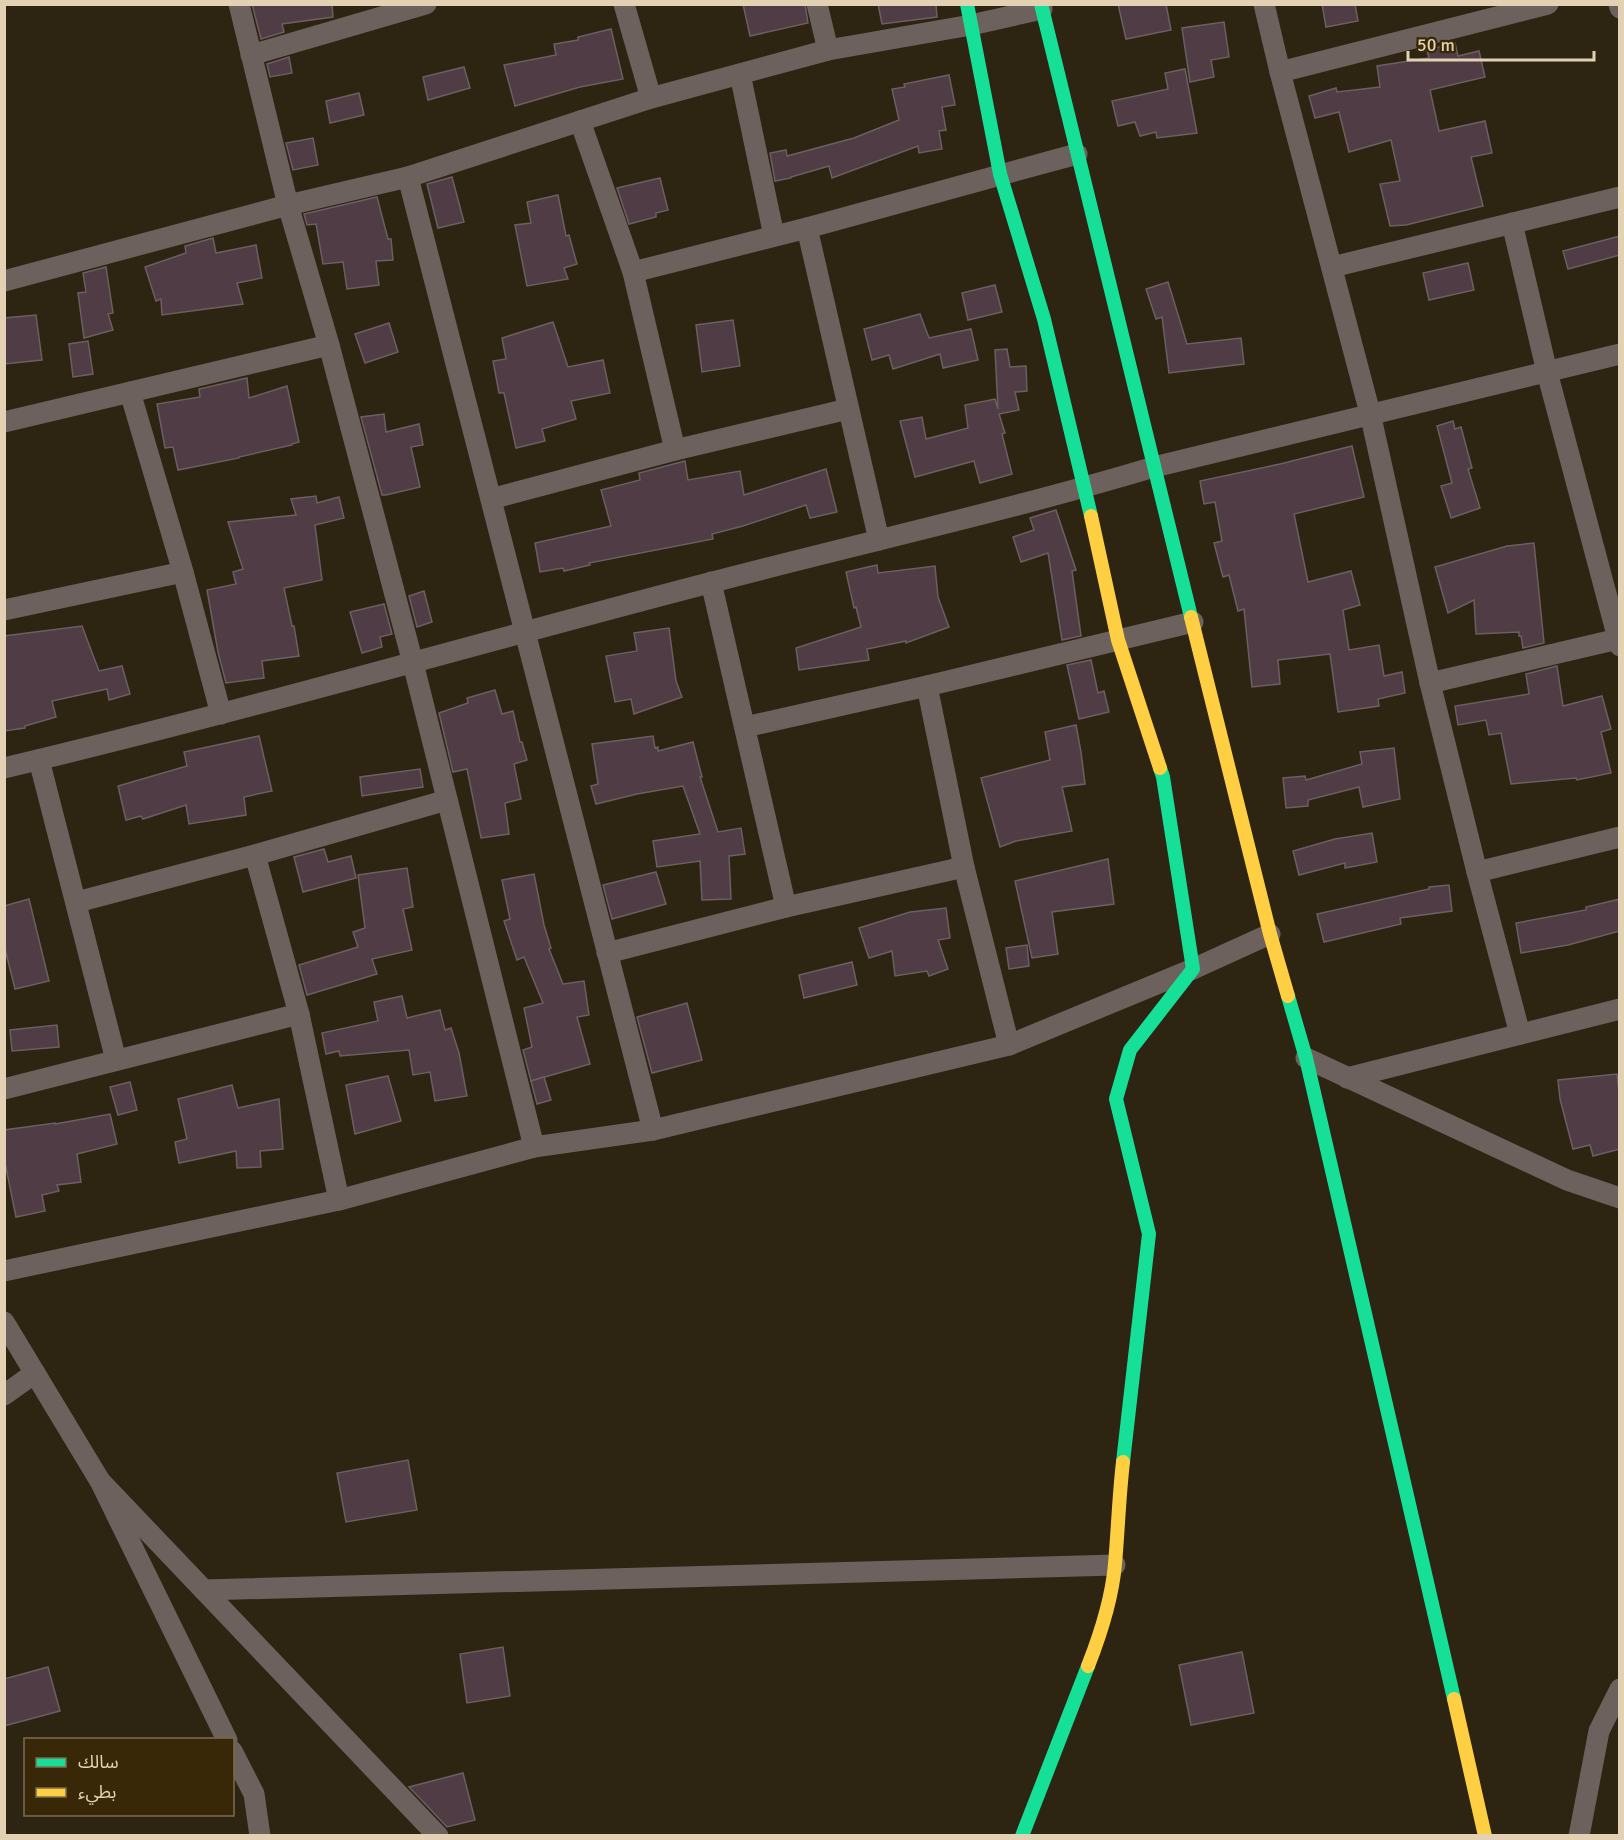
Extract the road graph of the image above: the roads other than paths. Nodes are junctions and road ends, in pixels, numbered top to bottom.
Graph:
1 (239, 4) edge
2 (426, 4) edge
3 (624, 4) edge
4 (818, 4) edge
5 (967, 4) edge
6 (1264, 4) edge
7 (1543, 5) edge
8 (1042, 7) edge
9 (971, 26) junction
10 (828, 50) junction
11 (251, 55) junction
12 (1280, 72) junction
13 (740, 74) junction
14 (651, 98) junction
15 (580, 121) junction
16 (1077, 154) junction
17 (1000, 174) junction
18 (408, 177) junction
19 (1620, 197) edge
20 (288, 205) junction
21 (1512, 223) junction
22 (807, 228) junction
23 (774, 236) junction
24 (1332, 267) junction
25 (633, 272) junction
26 (4, 281) edge
27 (329, 345) junction
28 (1620, 354) edge
29 (1547, 372) junction
30 (130, 392) junction
31 (848, 409) junction
32 (1370, 413) junction
33 (4, 422) edge
34 (675, 450) junction
35 (1154, 467) junction
36 (1085, 488) junction
37 (491, 499) junction
38 (879, 540) junction
39 (183, 572) junction
40 (711, 582) junction
41 (5, 609) edge
42 (1193, 622) junction
43 (526, 632) junction
44 (1118, 640) junction
45 (1619, 642) edge
46 (413, 663) junction
47 (1430, 683) junction
48 (927, 686) junction
49 (221, 714) junction
50 (745, 727) junction
51 (39, 760) junction
52 (4, 768) edge
53 (447, 800) junction
54 (1620, 837) edge
55 (255, 855) junction
56 (964, 867) junction
57 (1477, 872) junction
58 (76, 902) junction
59 (786, 907) junction
60 (1270, 934) junction
61 (607, 953) junction
62 (1193, 969) junction
63 (1620, 1009) edge
64 (299, 1014) junction
65 (1520, 1035) junction
66 (1009, 1046) junction
67 (1306, 1058) junction
68 (116, 1060) junction
69 (1347, 1078) junction
70 (4, 1089) edge
71 (653, 1131) junction
72 (534, 1146) junction
73 (1620, 1198) edge
74 (339, 1200) junction
75 (4, 1271) edge
76 (4, 1322) edge
77 (35, 1373) junction
78 (4, 1395) edge
79 (100, 1481) junction
80 (1114, 1565) junction
81 (204, 1590) junction
82 (1620, 1689) edge
83 (226, 1738) edge
84 (234, 1754) edge
85 (260, 1836) edge
86 (438, 1836) edge
87 (1022, 1836) edge
88 (1485, 1836) edge
89 (1579, 1836) edge

1 - 11 street
2 - 11 street
3 - 14 street
4 - 10 street
5 - 9 street
6 - 12 street
7 - 12 street
8 - 9 street
8 - 16 street
9 - 10 street
9 - 17 street
10 - 13 street
11 - 20 street
12 - 24 street
13 - 14 street
13 - 23 street
14 - 15 street
15 - 18 street
15 - 25 street
16 - 17 street
16 - 35 street
17 - 22 street
17 - 36 street
18 - 20 street
18 - 37 street
19 - 21 street
20 - 26 street
20 - 27 street
21 - 24 street
21 - 29 street
22 - 23 street
22 - 31 street
23 - 25 street
24 - 32 street
25 - 34 street
27 - 30 street
27 - 46 street
28 - 29 street
29 - 32 street
29 - 45 street
30 - 33 street
30 - 39 street
31 - 34 street
31 - 38 street
32 - 35 street
32 - 47 street
34 - 37 street
35 - 36 street
35 - 42 street
36 - 38 street
36 - 44 street
37 - 43 street
38 - 40 street
39 - 41 street
39 - 49 street
40 - 43 street
40 - 50 street
42 - 44 street
42 - 60 street
43 - 46 street
43 - 61 street
44 - 48 street
44 - 62 street
45 - 47 street
46 - 49 street
46 - 53 street
47 - 57 street
48 - 50 street
48 - 56 street
49 - 51 street
50 - 59 street
51 - 52 street
51 - 58 street
53 - 55 street
53 - 72 street
54 - 57 street
55 - 58 street
55 - 64 street
56 - 59 street
56 - 66 street
57 - 65 street
58 - 68 street
59 - 61 street
60 - 62 street
60 - 67 street
61 - 71 street
62 - 66 street
62 - 80 street
63 - 65 street
64 - 68 street
64 - 74 street
65 - 69 street
66 - 71 street
67 - 69 street
67 - 88 street
68 - 70 street
69 - 73 street
71 - 72 street
72 - 74 street
74 - 75 street
76 - 77 street
77 - 78 street
77 - 79 street
79 - 81 street
79 - 83 street
80 - 81 street
80 - 87 street
81 - 86 street
82 - 89 street
84 - 85 street

